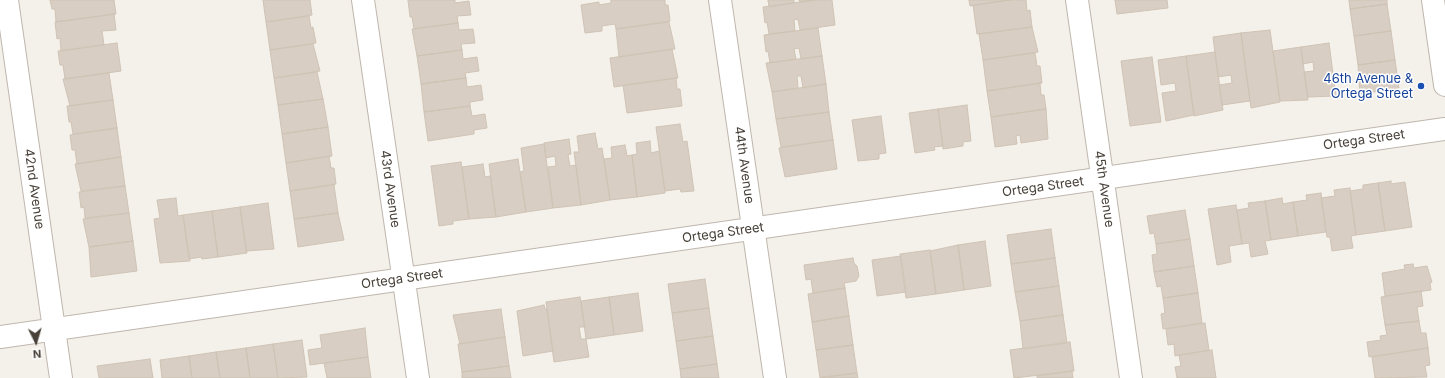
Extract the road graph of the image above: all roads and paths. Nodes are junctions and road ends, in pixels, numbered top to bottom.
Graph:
1 (7, 0) edge
2 (363, 0) edge
3 (720, 0) edge
4 (1076, 0) edge
5 (1433, 0) edge
6 (1445, 85) edge
7 (1445, 129) edge
8 (1102, 178) junction
9 (753, 228) junction
10 (403, 278) junction
11 (54, 329) junction
12 (0, 337) edge
13 (61, 378) edge
14 (418, 378) edge
15 (775, 378) edge
16 (1131, 378) edge

1 - 11 street, 42nd Avenue
2 - 10 street, 43rd Avenue
3 - 9 street, 44th Avenue
4 - 8 street, 45th Avenue
5 - 6 street
7 - 8 street, Ortega Street
8 - 9 street, Ortega Street
8 - 16 street, 45th Avenue
9 - 10 street, Ortega Street
9 - 15 street, 44th Avenue
10 - 11 street, Ortega Street
10 - 14 street, 43rd Avenue
11 - 12 street, Ortega Street
11 - 13 street, 42nd Avenue

